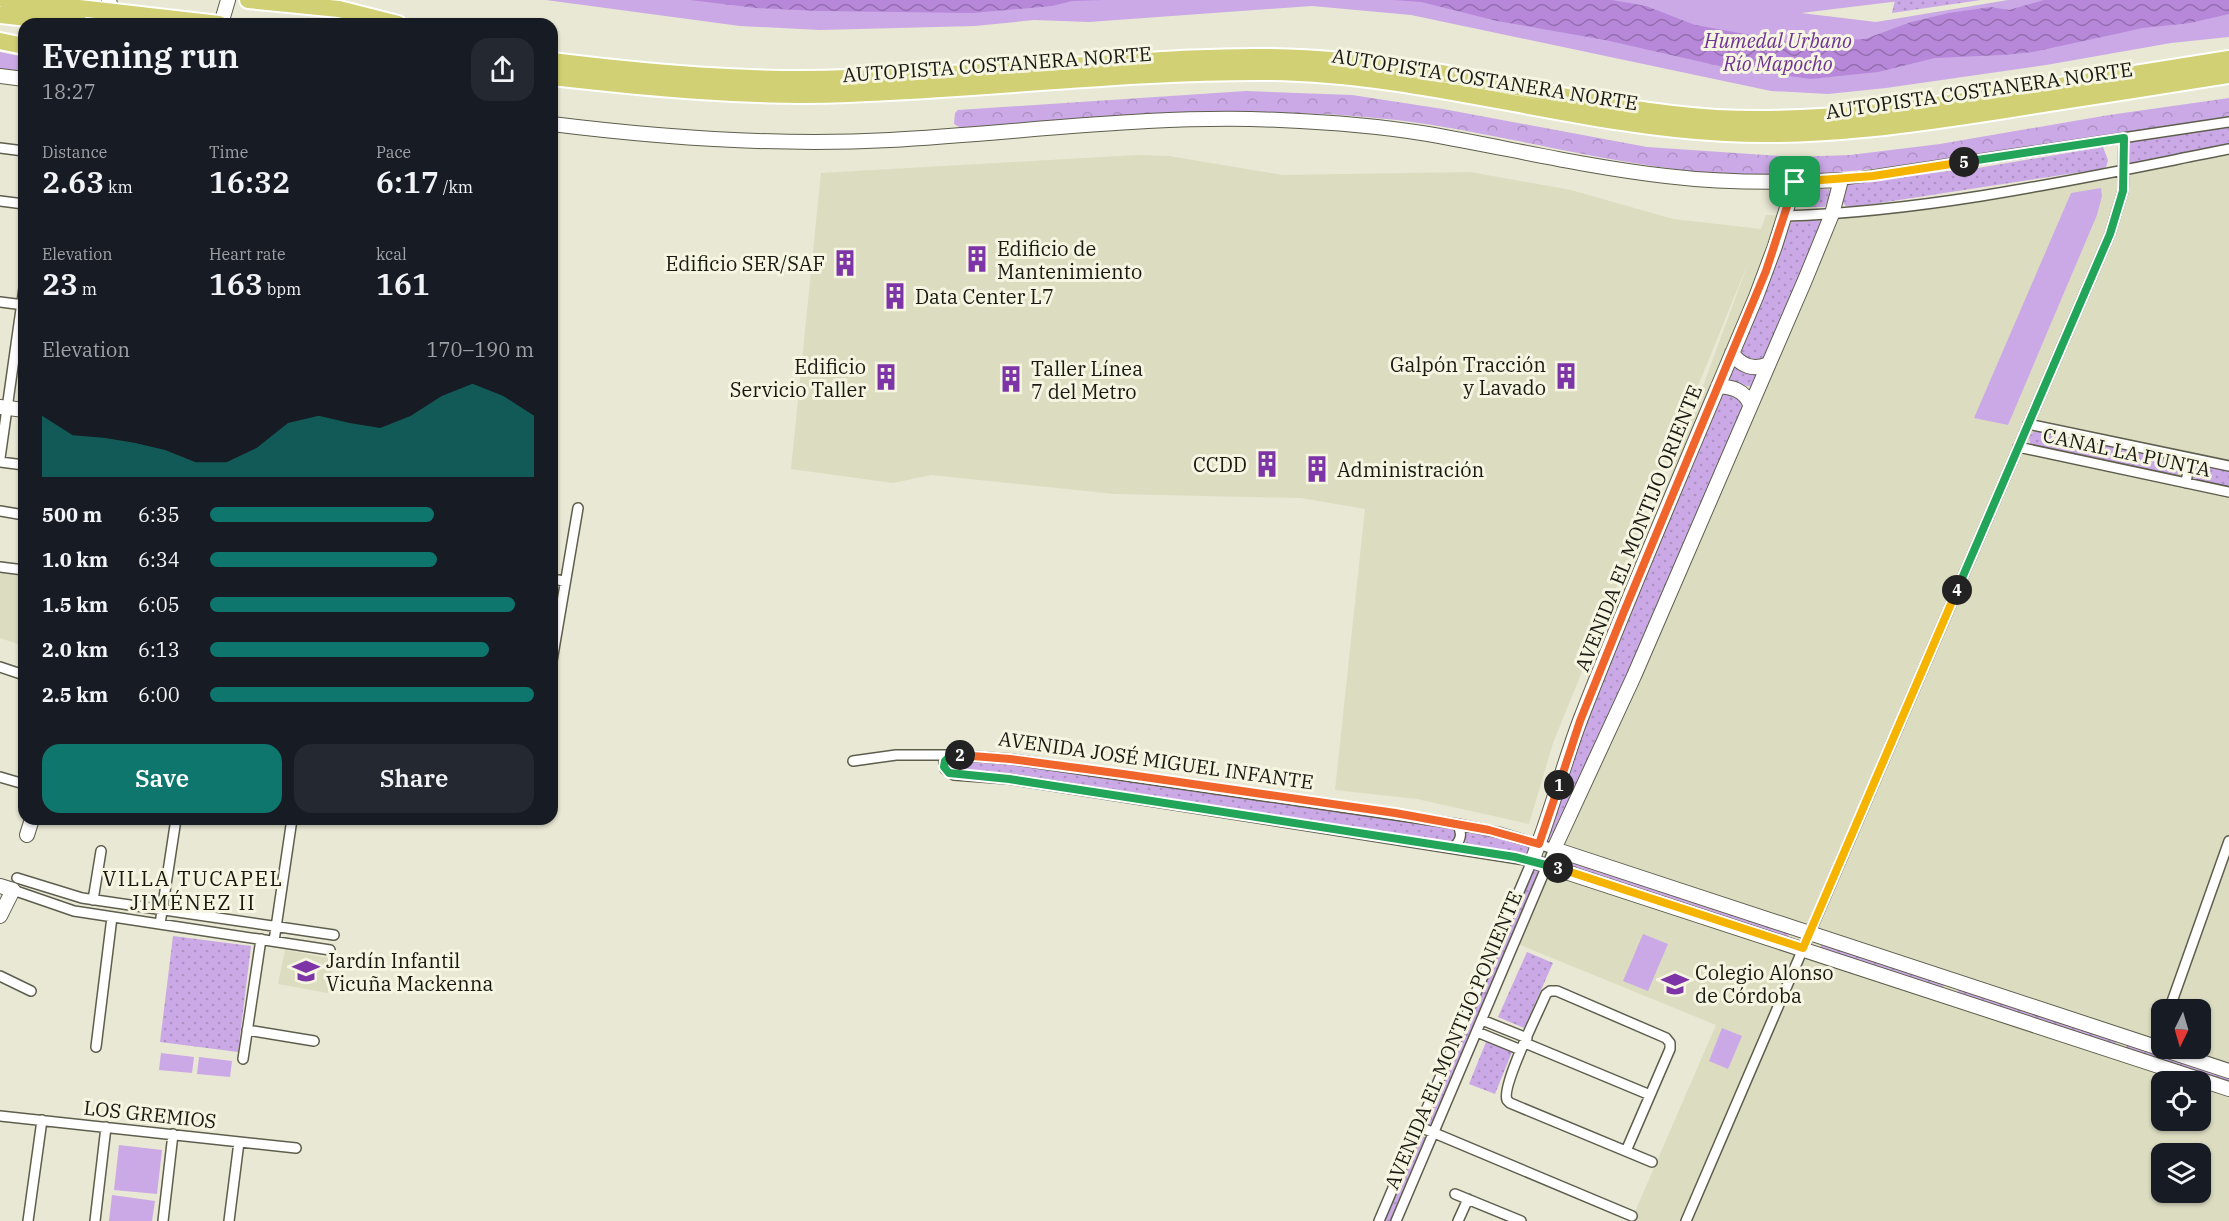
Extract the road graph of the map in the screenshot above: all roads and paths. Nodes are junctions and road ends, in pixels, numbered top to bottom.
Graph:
1 (5, 0) edge
2 (109, 0) edge
3 (228, 0) edge
4 (248, 0) edge
5 (0, 15) edge
6 (85, 17) edge
7 (104, 18) edge
8 (114, 18) edge
9 (222, 18) edge
10 (374, 18) edge
11 (0, 40) edge
12 (18, 44) edge
13 (2229, 59) edge
14 (558, 68) edge
15 (558, 71) edge
16 (2229, 75) edge
17 (0, 78) edge
18 (18, 79) edge
19 (2229, 122) edge
20 (558, 125) edge
21 (2124, 138) junction
22 (0, 148) edge
23 (2229, 149) edge
24 (18, 151) edge
25 (2124, 171) junction
26 (1841, 180) junction
27 (1795, 182) junction
28 (0, 201) edge
29 (18, 203) edge
30 (1832, 214) junction
31 (1785, 216) junction
32 (0, 302) edge
33 (18, 304) edge
34 (1732, 353) junction
35 (18, 358) edge
36 (1768, 364) junction
37 (1718, 386) junction
38 (1750, 404) junction
39 (4, 407) edge
40 (2028, 424) junction
41 (2018, 447) junction
42 (2190, 458) junction
43 (0, 460) edge
44 (18, 464) edge
45 (2229, 466) edge
46 (2186, 483) junction
47 (2229, 492) edge
48 (578, 508) dead end
49 (0, 511) edge
50 (18, 514) edge
51 (0, 567) edge
52 (18, 569) edge
53 (558, 580) edge
54 (564, 581) junction
55 (558, 612) edge
56 (0, 667) edge
57 (18, 673) edge
58 (951, 755) junction
59 (853, 761) dead end
60 (0, 777) edge
61 (18, 782) edge
62 (1457, 824) junction
63 (30, 825) edge
64 (175, 825) edge
65 (291, 825) edge
66 (27, 835) dead end
67 (2229, 841) edge
68 (1539, 844) junction
69 (1452, 848) junction
70 (1554, 849) junction
71 (101, 851) dead end
72 (1532, 861) junction
73 (1548, 865) junction
74 (10, 884) edge
75 (93, 900) junction
76 (162, 909) junction
77 (0, 916) edge
78 (112, 917) junction
79 (160, 924) junction
80 (276, 925) junction
81 (1810, 933) junction
82 (334, 935) dead end
83 (261, 939) junction
84 (274, 941) junction
85 (1803, 948) junction
86 (330, 950) dead end
87 (0, 976) edge
88 (1956, 981) junction
89 (31, 991) dead end
90 (1950, 997) junction
91 (2173, 999) edge
92 (1482, 1020) junction
93 (247, 1030) junction
94 (1477, 1032) junction
95 (314, 1041) dead end
96 (1524, 1044) junction
97 (2151, 1046) edge
98 (96, 1047) dead end
99 (243, 1059) dead end
100 (2191, 1059) edge
101 (2229, 1071) edge
102 (2229, 1089) edge
103 (1650, 1095) junction
104 (0, 1116) edge
105 (42, 1120) junction
106 (106, 1127) junction
107 (1420, 1127) junction
108 (173, 1134) junction
109 (1434, 1134) junction
110 (238, 1142) junction
111 (296, 1148) dead end
112 (1626, 1151) junction
113 (1652, 1162) dead end
114 (1455, 1194) dead end
115 (1468, 1199) junction
116 (1632, 1216) dead end
117 (28, 1221) edge
118 (95, 1221) edge
119 (163, 1221) edge
120 (229, 1221) edge
121 (1379, 1221) edge
122 (1396, 1221) edge
123 (1458, 1221) edge
124 (1521, 1221) edge
125 (1686, 1221) edge

1 - 6 highway
2 - 8 street
3 - 9 street
4 - 10 highway
5 - 6 highway
6 - 7 highway, bridge
11 - 12 highway
13 - 14 highway, AUTOPISTA COSTANERA NORTE
15 - 16 highway, AUTOPISTA COSTANERA NORTE
17 - 18 street
19 - 21 street
20 - 27 street
21 - 25 street
21 - 26 street
22 - 24 street
23 - 25 street
25 - 30 street
25 - 40 street
26 - 27 street
26 - 30 street, AVENIDA EL MONTIJO PONIENTE
27 - 31 street, AVENIDA EL MONTIJO ORIENTE
28 - 29 street
30 - 31 street
30 - 36 street, AVENIDA EL MONTIJO PONIENTE
31 - 34 street, AVENIDA EL MONTIJO ORIENTE
32 - 33 street
34 - 36 street
34 - 37 street, AVENIDA EL MONTIJO ORIENTE
35 - 39 street
36 - 38 street, AVENIDA EL MONTIJO PONIENTE
37 - 38 street
37 - 68 street, AVENIDA EL MONTIJO ORIENTE
38 - 70 street, AVENIDA EL MONTIJO PONIENTE
39 - 43 street
40 - 41 street
40 - 42 street, CANAL LA PUNTA
41 - 46 street, CANAL LA PUNTA
41 - 81 street
42 - 45 street, CANAL LA PUNTA
42 - 46 street
43 - 44 street
46 - 47 street, CANAL LA PUNTA
48 - 54 street
49 - 50 street
51 - 52 street
53 - 54 street
54 - 55 street
56 - 57 street
58 - 59 street
58 - 62 street, AVENIDA JOSÉ MIGUEL INFANTE
58 - 69 street, AVENIDA JOSÉ MIGUEL INFANTE
60 - 61 street
62 - 68 street, AVENIDA JOSÉ MIGUEL INFANTE
62 - 69 street
63 - 66 street
64 - 76 street
65 - 80 street
67 - 91 street
68 - 70 street, AVENIDA JOSÉ MIGUEL INFANTE
68 - 72 street, AVENIDA EL MONTIJO ORIENTE
69 - 72 street, AVENIDA JOSÉ MIGUEL INFANTE
70 - 73 street, AVENIDA EL MONTIJO PONIENTE
70 - 81 street, AVENIDA JOSÉ MIGUEL INFANTE
71 - 75 street
72 - 73 street, AVENIDA JOSÉ MIGUEL INFANTE
72 - 107 street, AVENIDA EL MONTIJO ORIENTE
73 - 85 street, AVENIDA JOSÉ MIGUEL INFANTE
73 - 92 street, AVENIDA EL MONTIJO PONIENTE
74 - 75 street
74 - 77 street
74 - 78 street
75 - 76 street
76 - 79 street
76 - 80 street
78 - 79 street
78 - 98 street
79 - 83 street
80 - 82 street
80 - 84 street
81 - 85 street
81 - 88 street, AVENIDA JOSÉ MIGUEL INFANTE
83 - 84 street
83 - 93 street
84 - 86 street
85 - 90 street, AVENIDA JOSÉ MIGUEL INFANTE
85 - 125 street
87 - 89 street
88 - 90 street
88 - 97 street, AVENIDA JOSÉ MIGUEL INFANTE
90 - 102 street, AVENIDA JOSÉ MIGUEL INFANTE
92 - 94 street, AVENIDA EL MONTIJO PONIENTE
92 - 96 street
93 - 95 street
93 - 99 street
94 - 96 street
94 - 109 street, AVENIDA EL MONTIJO PONIENTE
96 - 103 street
96 - 103 street
96 - 112 street
100 - 101 street, AVENIDA JOSÉ MIGUEL INFANTE
103 - 112 street
104 - 105 street, LOS GREMIOS
105 - 106 street, LOS GREMIOS
105 - 117 street
106 - 108 street, LOS GREMIOS
106 - 118 street
107 - 109 street
107 - 121 street, AVENIDA EL MONTIJO ORIENTE
108 - 110 street, LOS GREMIOS
108 - 119 street
109 - 116 street
109 - 122 street, AVENIDA EL MONTIJO PONIENTE
110 - 111 street, LOS GREMIOS
110 - 120 street
112 - 113 street
114 - 115 street
115 - 123 street
115 - 124 street

